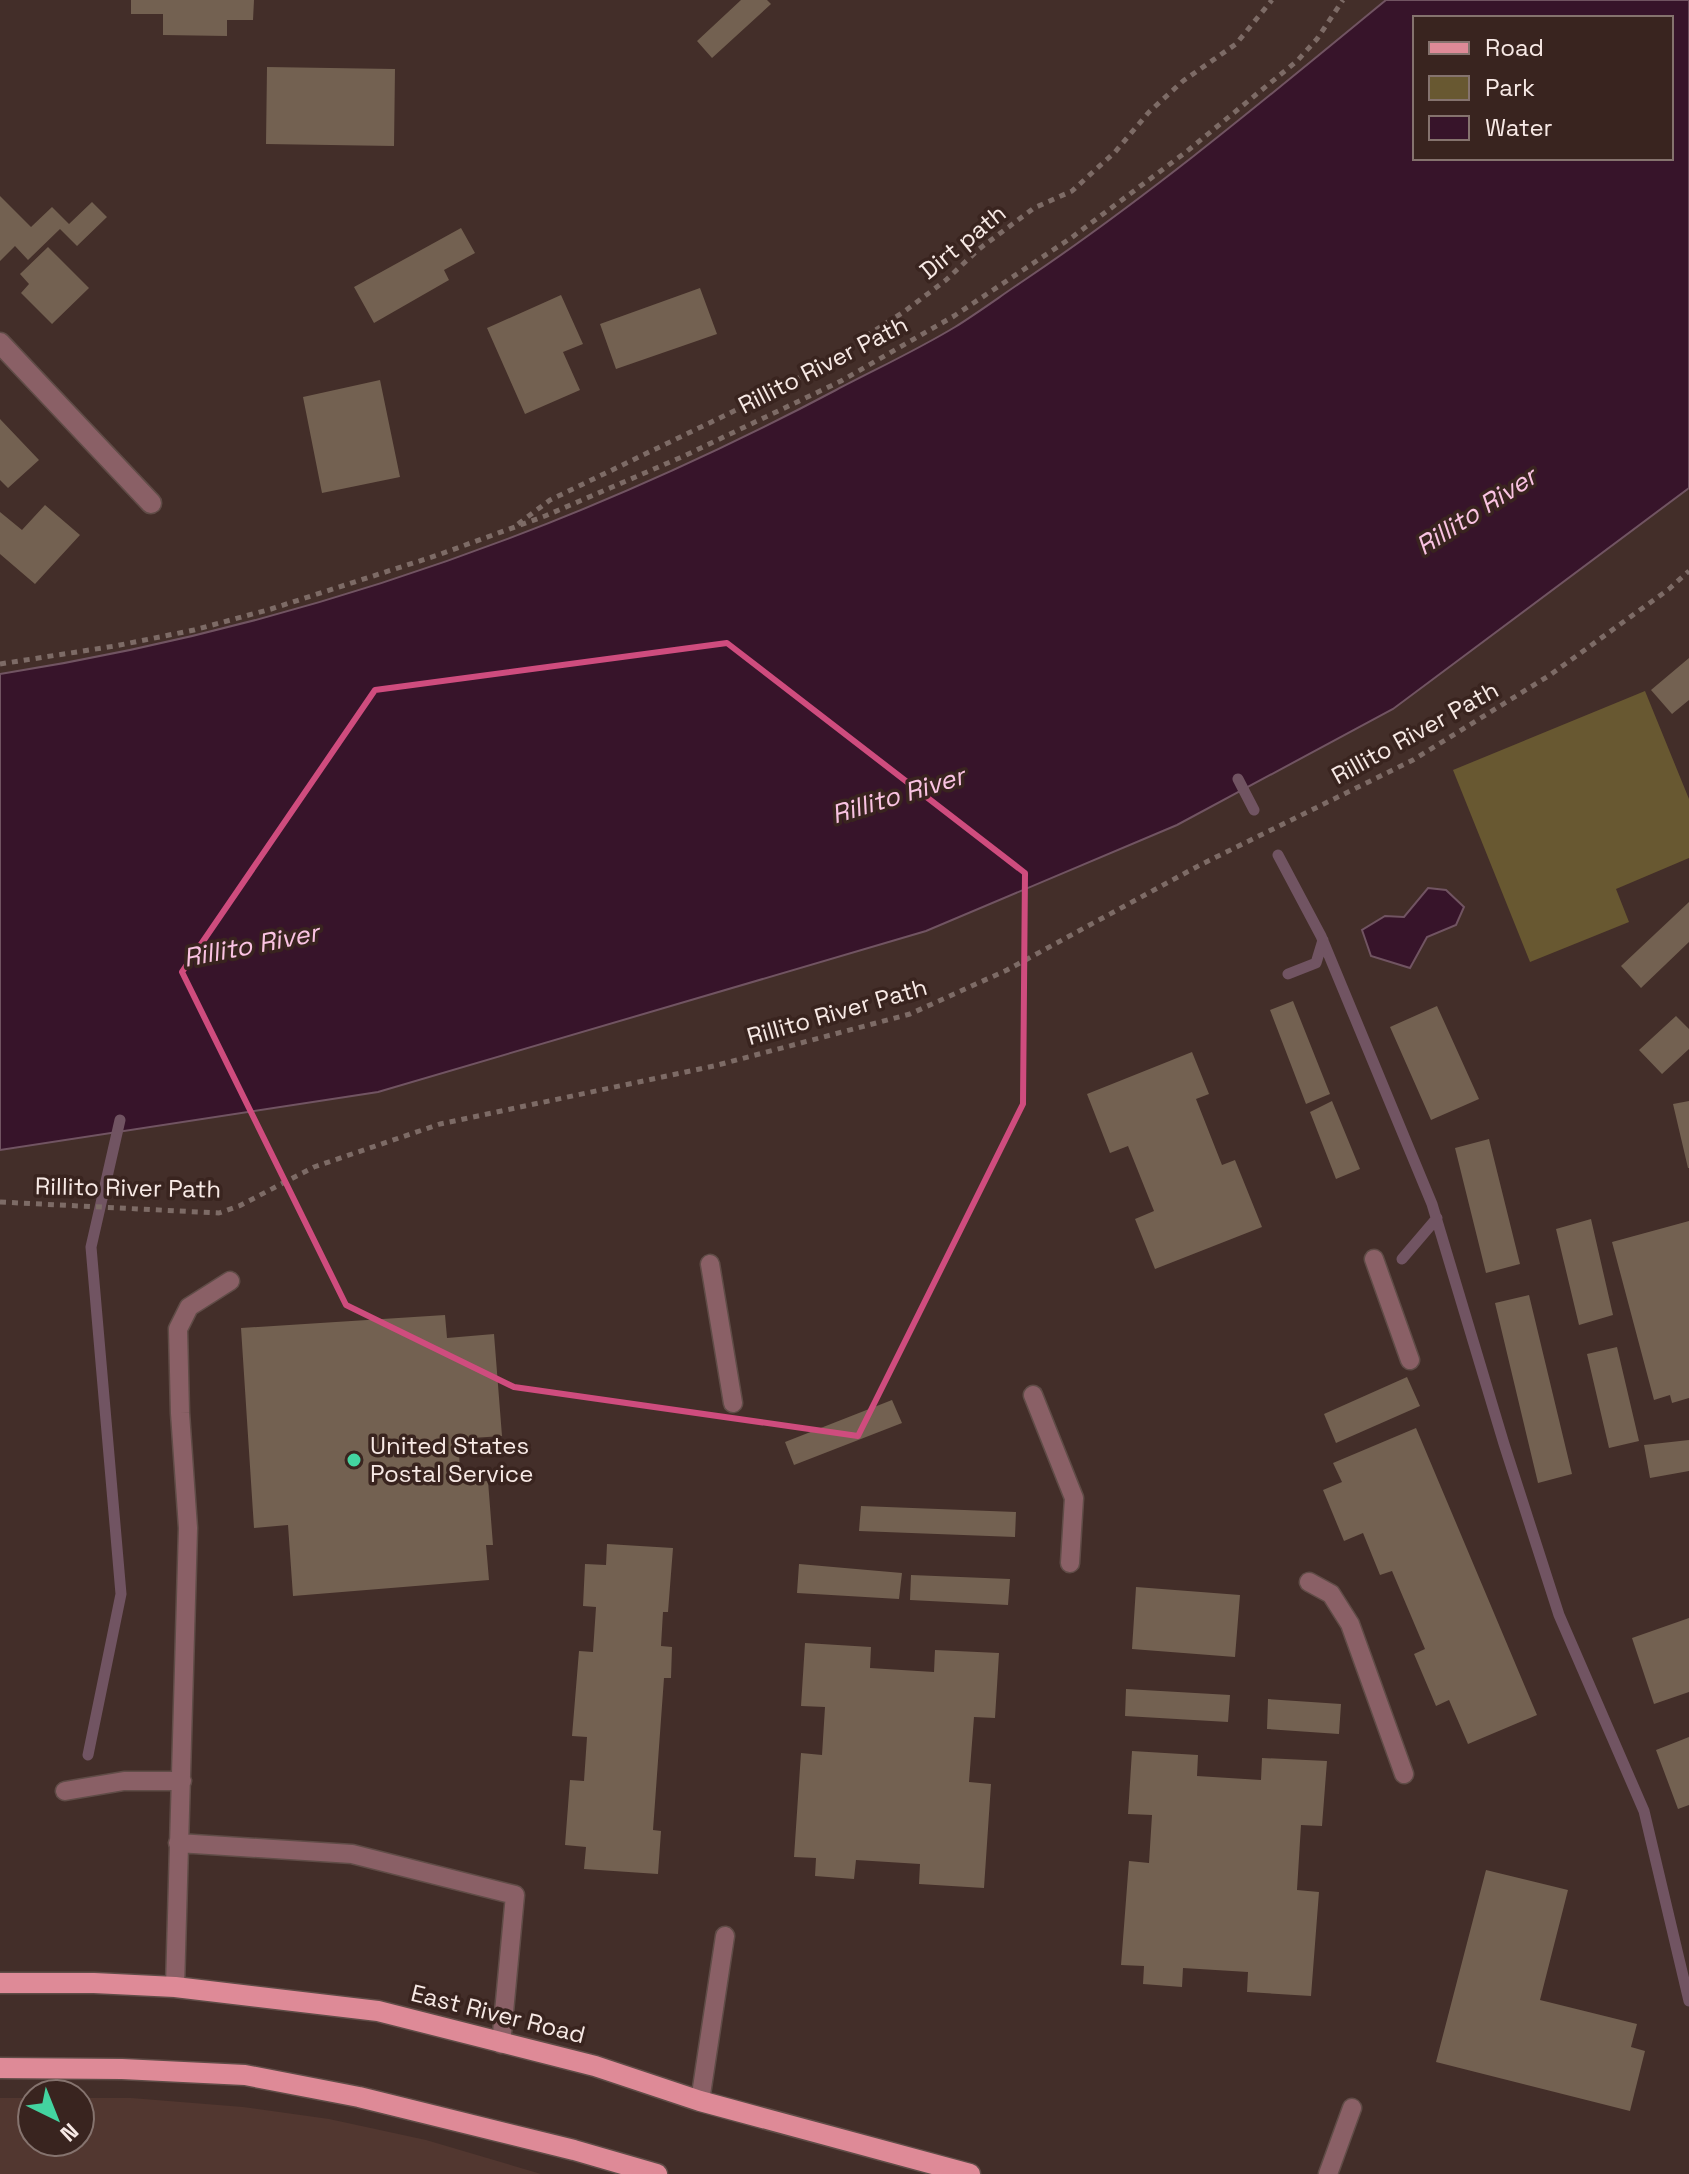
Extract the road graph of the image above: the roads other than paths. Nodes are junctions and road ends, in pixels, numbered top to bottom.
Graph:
1 (0, 343) edge
2 (151, 503) dead end
3 (1374, 1259) dead end
4 (710, 1264) dead end
5 (230, 1281) dead end
6 (1410, 1360) dead end
7 (1033, 1395) dead end
8 (733, 1403) dead end
9 (1070, 1563) dead end
10 (1309, 1582) dead end
11 (1404, 1774) dead end
12 (182, 1781) junction
13 (65, 1791) dead end
14 (178, 1843) junction
15 (725, 1936) dead end
16 (0, 1983) edge
17 (175, 1987) junction
18 (501, 2044) junction
19 (0, 2068) edge
20 (700, 2101) junction
21 (1352, 2108) dead end
22 (657, 2174) edge
23 (970, 2174) edge
24 (1328, 2174) edge

1 - 2 street
3 - 6 lane
4 - 8 lane
5 - 12 lane
7 - 9 lane
10 - 11 lane
12 - 13 lane
12 - 14 lane
14 - 17 lane
14 - 18 lane
15 - 20 lane
16 - 17 main road, East River Road
17 - 18 main road, East River Road
18 - 20 main road, East River Road
19 - 22 main road
20 - 23 main road, East River Road
21 - 24 lane

